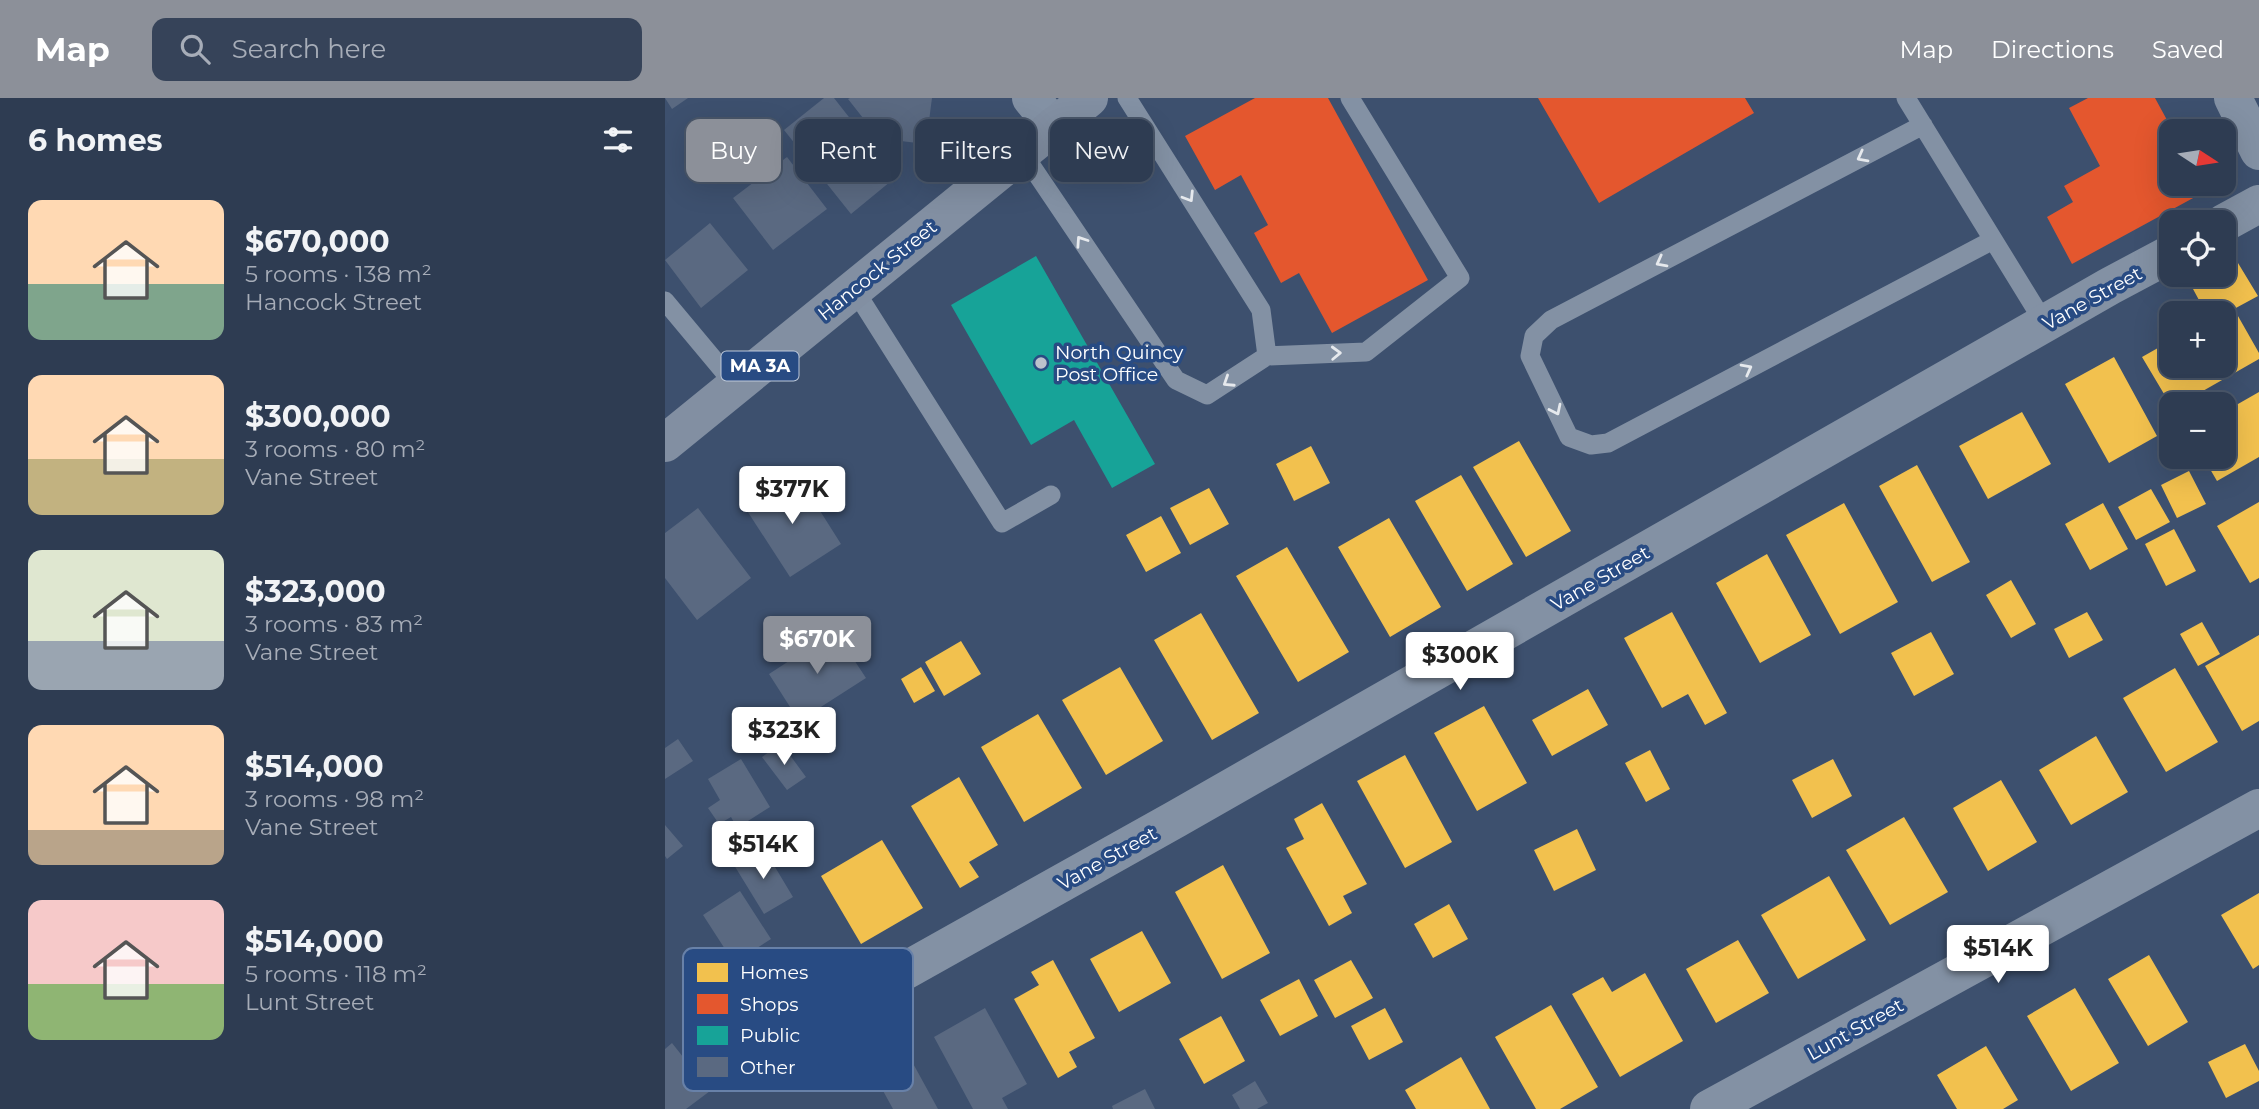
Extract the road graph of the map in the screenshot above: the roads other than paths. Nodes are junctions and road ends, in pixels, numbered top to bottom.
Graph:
1 (1089, 98) edge
2 (1127, 98) edge
3 (1350, 98) edge
4 (1906, 98) edge
5 (2233, 98) edge
6 (1042, 112) edge
7 (1923, 125) junction
8 (2259, 151) edge
9 (1036, 173) edge
10 (985, 182) edge
11 (2259, 204) edge
12 (2236, 216) edge
13 (1993, 240) junction
14 (2159, 260) edge
15 (854, 289) junction
16 (665, 302) edge
17 (2045, 324) junction
18 (1267, 356) junction
19 (736, 386) junction
20 (665, 443) edge
21 (1051, 495) dead end
22 (2259, 808) edge
23 (913, 966) edge
24 (1709, 1109) edge

1 - 6 main road, Hancock Street / MA 3A
2 -> 18 lane
18 -> 3 lane
4 - 7 lane
5 - 8 street
7 - 13 lane
7 -> 13 lane
18 -> 9 lane
10 - 15 main road, Hancock Street / MA 3A
11 - 12 street
13 - 17 lane
14 - 17 street, Vane Street
15 - 19 main road, Hancock Street / MA 3A
15 - 21 lane
16 - 19 lane
17 - 23 street, Vane Street
19 - 20 main road, Hancock Street / MA 3A
22 - 24 street, Lunt Street

